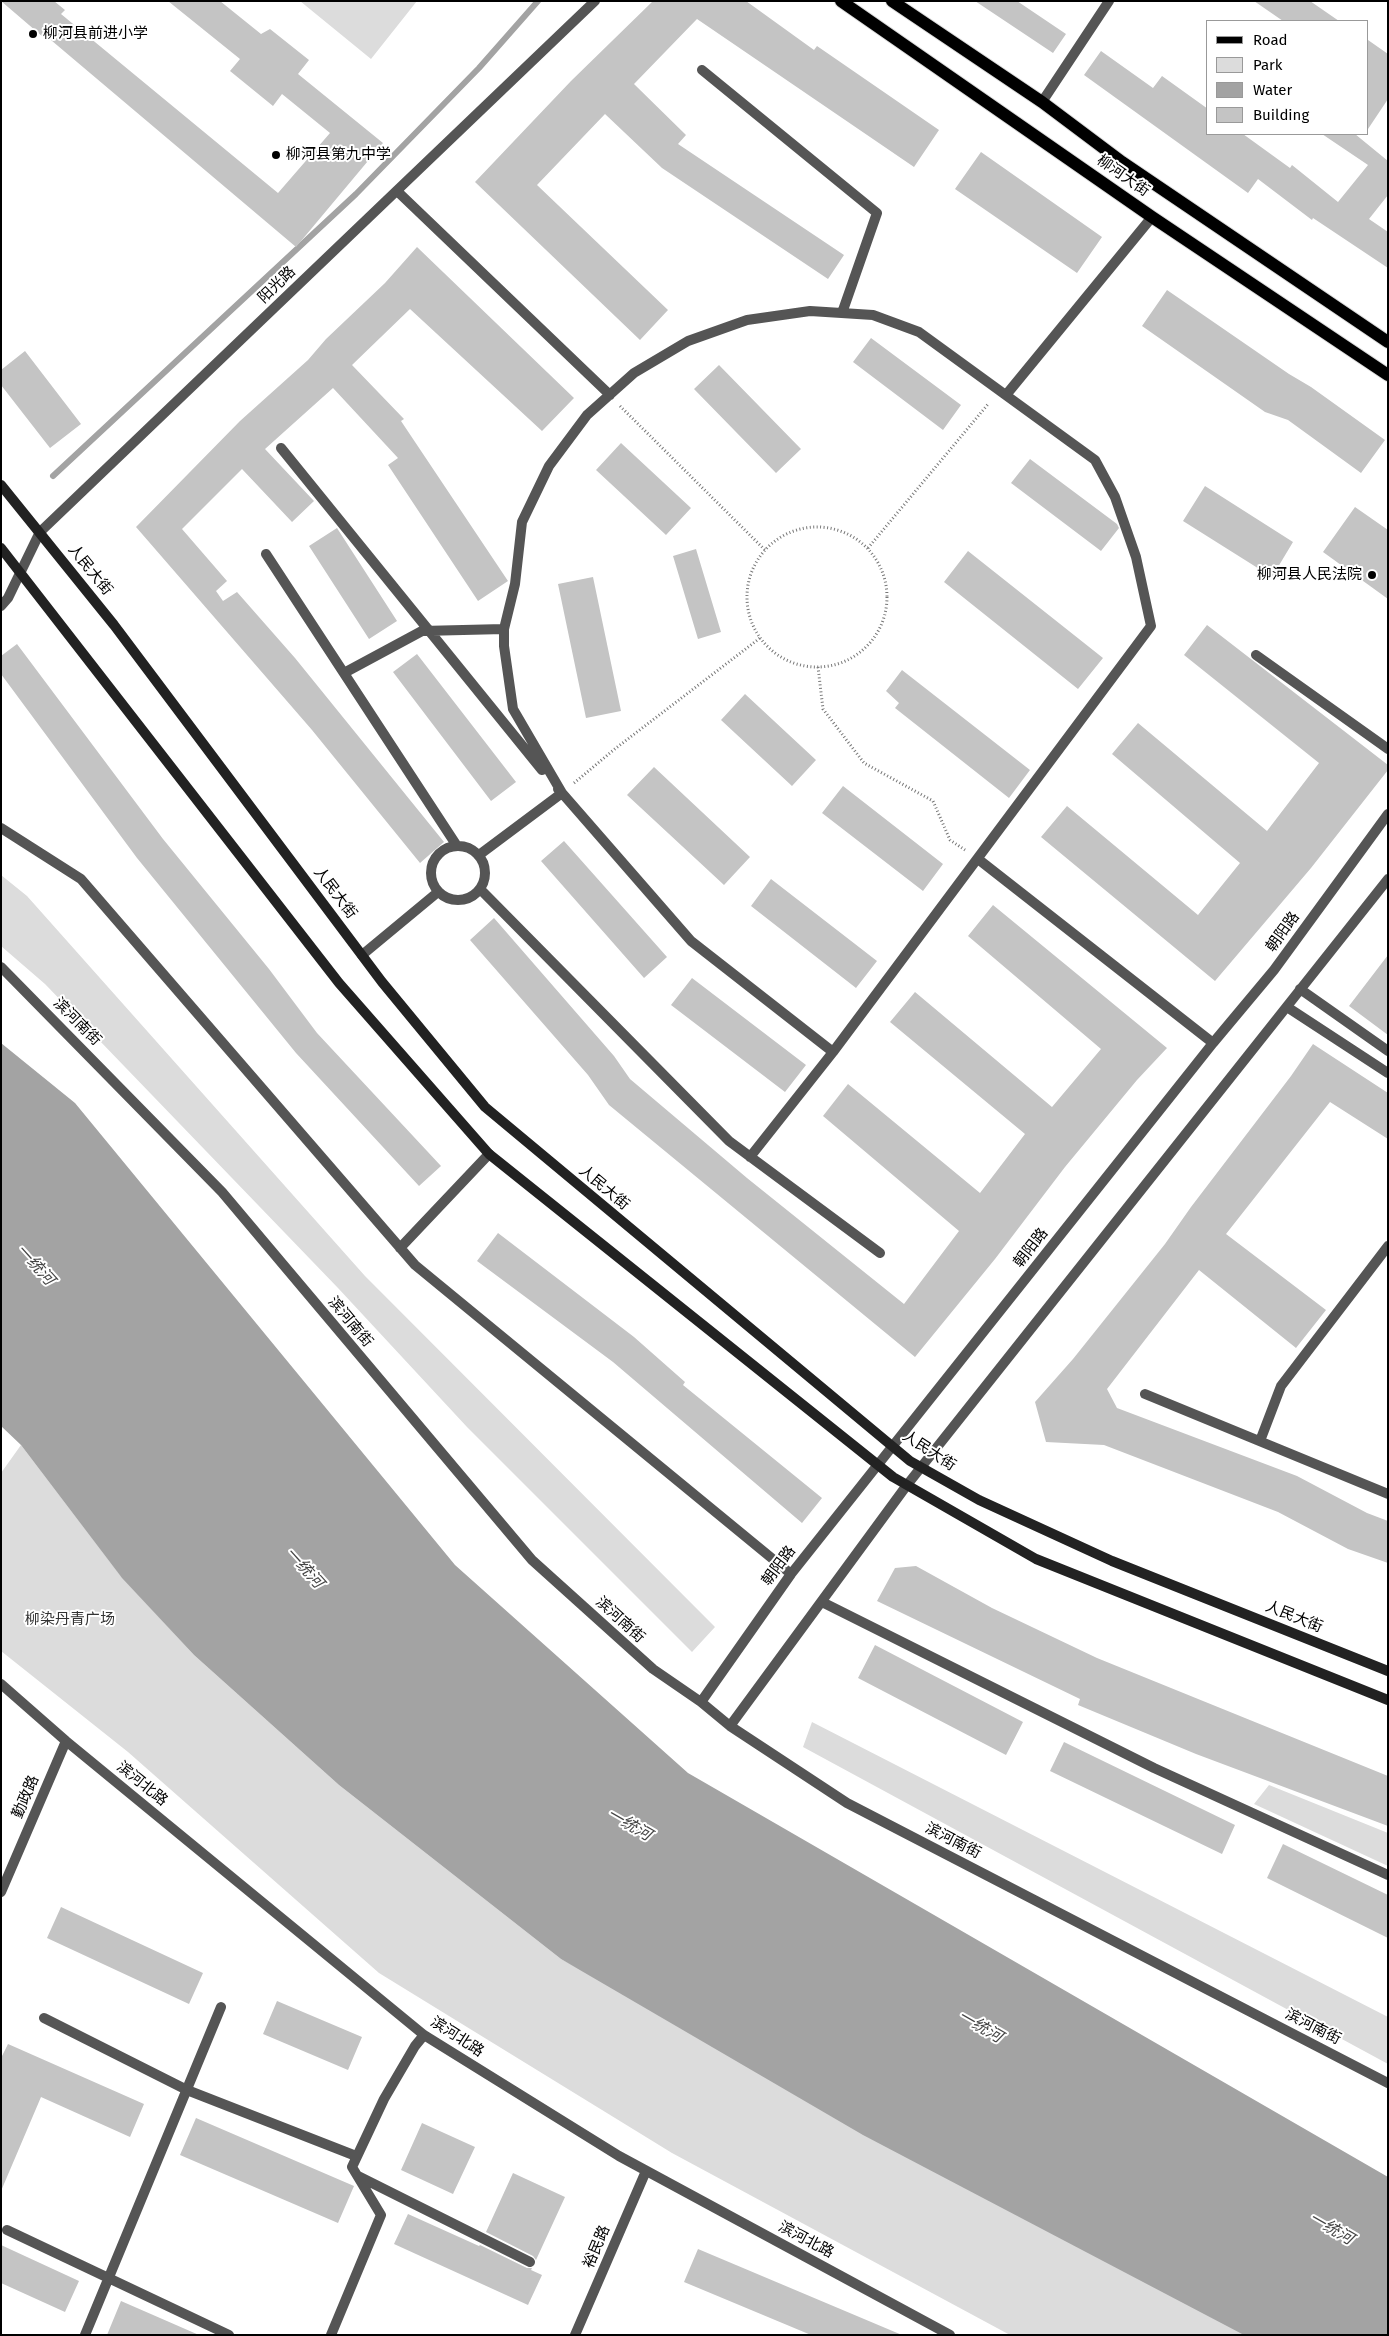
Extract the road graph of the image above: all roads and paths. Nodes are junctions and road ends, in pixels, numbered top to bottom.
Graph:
1 (595, 1) edge
2 (841, 1) edge
3 (892, 1) edge
4 (1109, 1) edge
5 (702, 70) dead end
6 (1042, 102) junction
7 (397, 191) junction
8 (1152, 217) junction
9 (842, 313) junction
10 (1388, 342) edge
11 (1388, 375) edge
12 (1002, 393) junction
13 (610, 395) junction
14 (281, 448) dead end
15 (1, 485) edge
16 (40, 532) junction
17 (1, 548) edge
18 (868, 548) junction
19 (766, 550) junction
20 (266, 554) dead end
21 (20, 572) junction
22 (1, 606) edge
23 (504, 629) junction
24 (429, 630) junction
25 (760, 638) junction
26 (1256, 655) dead end
27 (818, 667) junction
28 (344, 673) junction
29 (517, 716) junction
30 (506, 725) junction
31 (1388, 749) edge
32 (562, 794) junction
33 (1388, 814) edge
34 (1, 828) edge
35 (457, 846) junction
36 (479, 855) junction
37 (978, 859) junction
38 (1388, 879) edge
39 (481, 890) junction
40 (438, 892) junction
41 (362, 955) junction
42 (1, 967) edge
43 (1300, 989) junction
44 (1287, 1007) junction
45 (1213, 1043) junction
46 (1388, 1051) edge
47 (833, 1052) junction
48 (1388, 1073) edge
49 (489, 1154) junction
50 (750, 1157) junction
51 (1388, 1246) edge
52 (400, 1248) junction
53 (880, 1253) dead end
54 (1145, 1394) dead end
55 (1260, 1441) junction
56 (892, 1446) junction
57 (877, 1465) junction
58 (921, 1467) junction
59 (907, 1485) junction
60 (1388, 1494) edge
61 (790, 1574) junction
62 (822, 1602) junction
63 (1388, 1671) edge
64 (1, 1684) edge
65 (1388, 1700) edge
66 (701, 1702) junction
67 (730, 1726) junction
68 (66, 1741) junction
69 (1388, 1875) edge
70 (1, 1892) edge
71 (221, 2007) dead end
72 (44, 2018) dead end
73 (424, 2035) junction
74 (1388, 2083) edge
75 (187, 2090) junction
76 (356, 2156) junction
77 (646, 2171) junction
78 (357, 2175) junction
79 (8, 2230) dead end
80 (530, 2262) dead end
81 (109, 2278) junction
82 (85, 2335) edge
83 (229, 2335) edge
84 (330, 2335) edge
85 (576, 2335) edge
86 (950, 2335) edge

1 - 7 street, 阳光路
2 - 8 main road, 柳河大街
3 - 6 main road, 柳河大街
4 - 6 street
5 - 9 street
6 - 10 main road, 柳河大街
7 - 13 street
7 - 16 street, 阳光路
8 - 11 main road, 柳河大街
8 - 12 street
9 - 12 street
9 - 13 street
12 - 18 path
12 - 37 street
13 - 19 path
13 - 23 street
14 - 24 street
15 - 16 street, 人民大街
16 - 21 street, 阳光路
16 - 41 street, 人民大街
17 - 21 street
18 - 19 path
18 - 27 path
19 - 25 path
20 - 28 street
21 - 22 street, 阳光路
21 - 49 street
23 - 24 street
23 - 29 street
24 - 28 street
24 - 30 street
25 - 27 path
25 - 32 path
26 - 31 street
27 - 37 path
28 - 35 street
29 - 30 street
29 - 32 street
30 - 32 street
32 - 36 street
32 - 47 street
33 - 45 street, 朝阳路
34 - 52 street
35 - 36 street
35 - 40 street
36 - 39 street
37 - 45 street
37 - 47 street
38 - 43 street
39 - 40 street
39 - 50 street
40 - 41 street
41 - 56 street, 人民大街
42 - 66 street, 滨河南街
43 - 44 street
43 - 46 street
44 - 48 street
44 - 58 street
45 - 56 street, 朝阳路
47 - 50 street
49 - 52 street
49 - 57 street
50 - 53 street
51 - 55 street
52 - 61 street
54 - 55 street
55 - 60 street
56 - 57 street, 朝阳路
56 - 58 street, 人民大街
57 - 59 street
57 - 61 street, 朝阳路
58 - 59 street
58 - 63 street, 人民大街
59 - 62 street
59 - 65 street
61 - 66 street, 朝阳路
62 - 67 street
62 - 69 street
64 - 68 street, 滨河北路
66 - 67 street, 滨河南街
67 - 74 street, 滨河南街
68 - 70 street, 勤政路
68 - 73 street, 滨河北路
71 - 75 street
72 - 75 street
73 - 76 street
73 - 77 street, 滨河北路
75 - 76 street
75 - 81 street
76 - 78 street
77 - 85 street, 裕民路
77 - 86 street, 滨河北路
78 - 80 street
78 - 84 street
79 - 81 street
81 - 82 street
81 - 83 street

